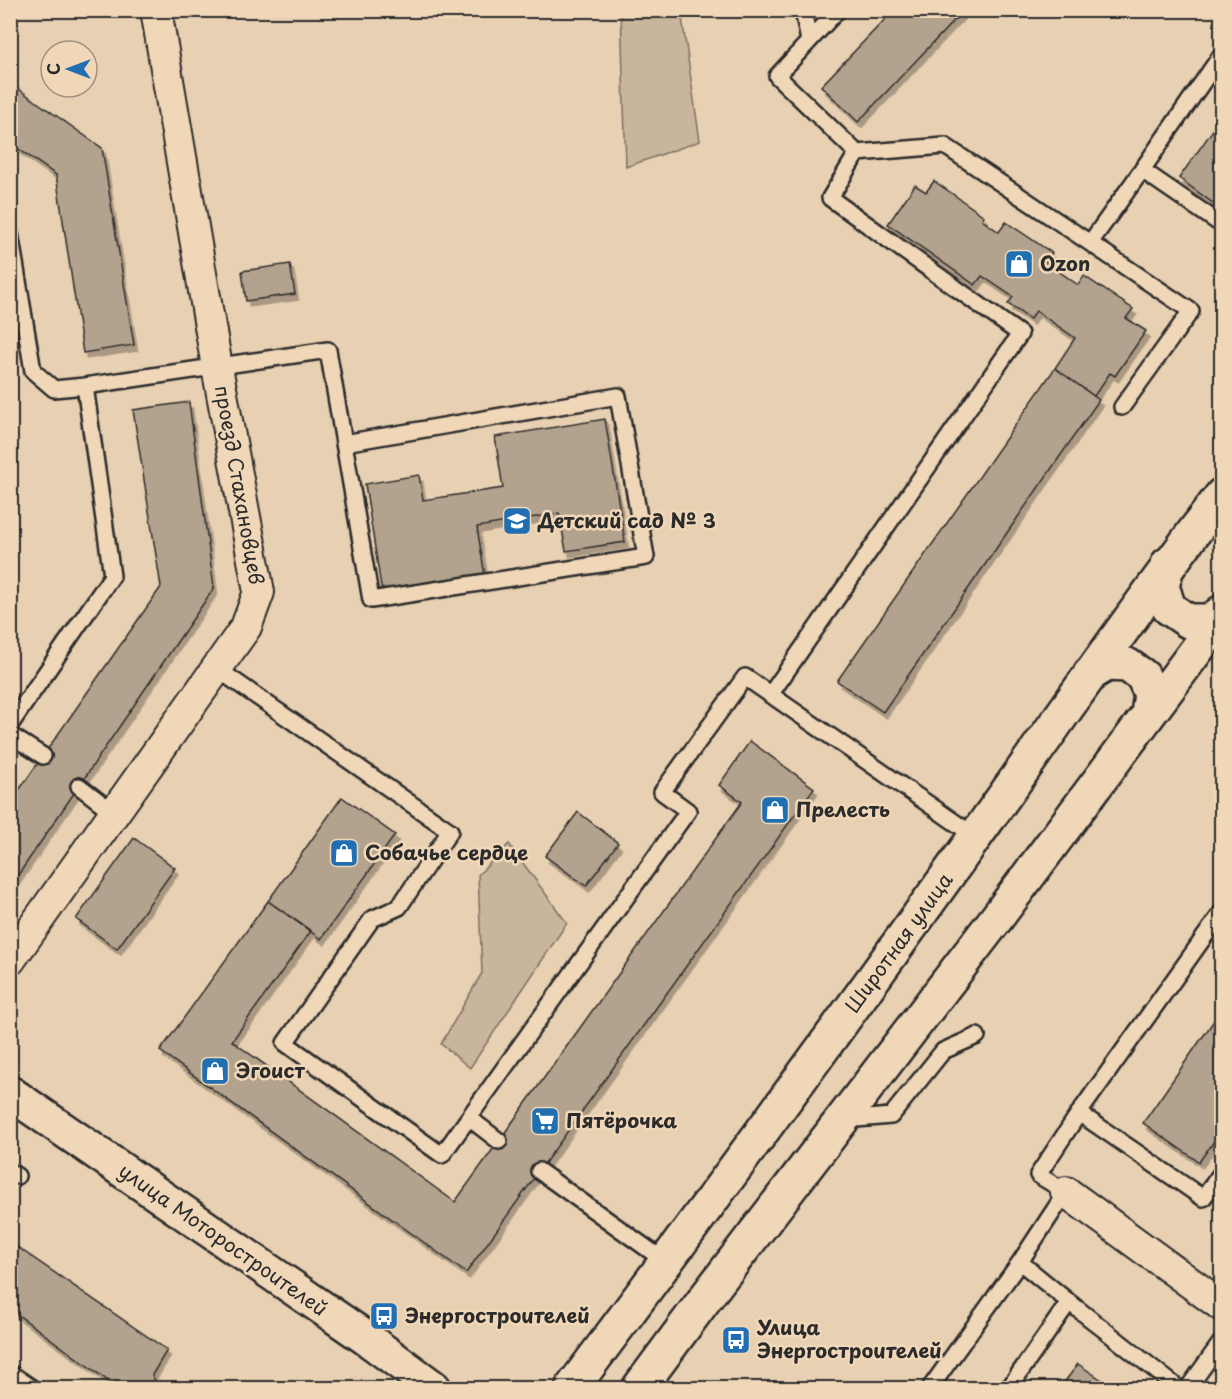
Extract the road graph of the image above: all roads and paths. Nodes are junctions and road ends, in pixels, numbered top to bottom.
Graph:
1 (156, 10) edge
2 (803, 10) edge
3 (838, 10) edge
4 (809, 41) junction
5 (1221, 54) edge
6 (857, 153) junction
7 (1142, 170) junction
8 (1221, 225) edge
9 (10, 233) edge
10 (1090, 243) junction
11 (217, 367) junction
12 (85, 386) junction
13 (1122, 407) dead end
14 (344, 442) junction
15 (1221, 495) edge
16 (1168, 564) junction
17 (1221, 614) edge
18 (216, 668) junction
19 (1090, 674) junction
20 (770, 695) junction
21 (1148, 714) junction
22 (10, 725) edge
23 (10, 735) edge
24 (43, 756) dead end
25 (79, 786) dead end
26 (114, 813) junction
27 (976, 837) junction
28 (1221, 912) edge
29 (10, 960) edge
30 (977, 1036) dead end
31 (10, 1093) edge
32 (1079, 1113) junction
33 (469, 1118) junction
34 (842, 1120) junction
35 (499, 1141) dead end
36 (539, 1171) dead end
37 (1221, 1172) edge
38 (1066, 1192) junction
39 (666, 1262) junction
40 (1020, 1262) junction
41 (1069, 1302) junction
42 (1221, 1306) edge
43 (1221, 1341) edge
44 (10, 1373) edge
45 (32, 1389) edge
46 (434, 1389) edge
47 (572, 1389) edge
48 (639, 1389) edge
49 (930, 1389) edge
50 (1009, 1389) edge
51 (1178, 1389) edge
52 (1188, 1389) edge

1 - 11 street, проезд Стахановцев
2 - 4 lane
3 - 4 lane
4 - 6 lane
5 - 7 lane
6 - 10 lane
6 - 20 lane
7 - 8 lane
7 - 10 lane
9 - 12 lane
10 - 13 lane
11 - 12 lane
11 - 14 lane
11 - 18 street, проезд Стахановцев
12 - 22 lane
14 - 14 lane
15 - 16 main road, Широтная улица
16 - 17 main road
16 - 19 main road, Широтная улица
17 - 21 main road
18 - 26 street, проезд Стахановцев
18 - 33 lane
19 - 21 main road
19 - 27 main road, Широтная улица
20 - 27 lane
20 - 33 lane
21 - 34 main road
23 - 24 lane
25 - 26 lane
26 - 29 street, проезд Стахановцев
27 - 39 main road, Широтная улица
28 - 32 lane
30 - 34 lane
31 - 46 main road, улица Моторостроителей
32 - 37 lane
32 - 38 lane
33 - 35 lane
34 - 48 main road
36 - 39 lane
38 - 40 lane
38 - 42 street
39 - 47 main road, Широтная улица
40 - 41 lane
40 - 49 lane
41 - 50 lane
41 - 51 lane
43 - 52 lane
44 - 45 lane

